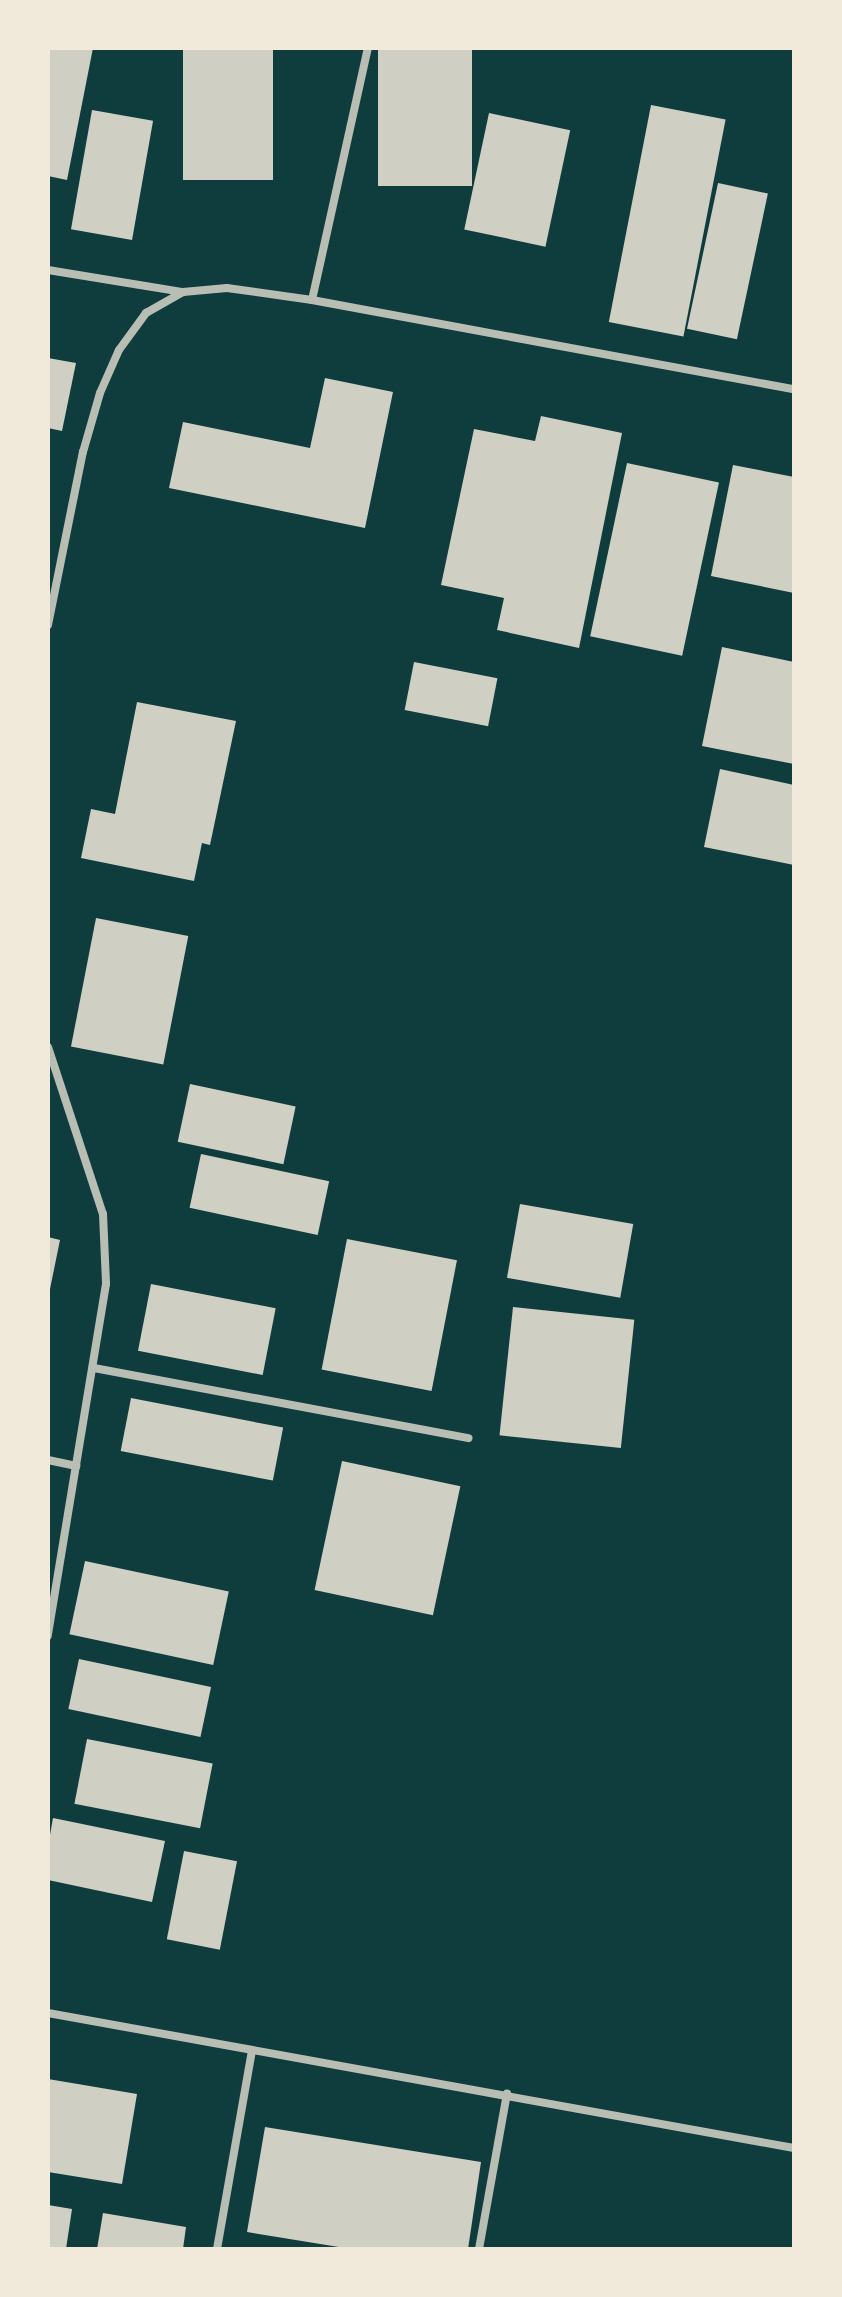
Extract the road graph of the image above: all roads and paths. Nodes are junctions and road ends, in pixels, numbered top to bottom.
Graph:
1 (368, 48) edge
2 (48, 270) edge
3 (183, 292) junction
4 (312, 300) junction
5 (794, 389) edge
6 (48, 625) edge
7 (48, 1047) edge
8 (94, 1368) junction
9 (469, 1438) dead end
10 (48, 1460) edge
11 (76, 1466) junction
12 (48, 1636) edge
13 (48, 2013) edge
14 (252, 2051) junction
15 (507, 2094) junction
16 (794, 2148) edge
17 (217, 2249) edge
18 (479, 2249) edge

1 - 4 street
2 - 3 street
3 - 4 street
3 - 6 street
4 - 5 street
7 - 8 street
8 - 9 street
8 - 11 street
10 - 11 street
11 - 12 street
13 - 14 street
14 - 15 street
14 - 17 street
15 - 16 street
15 - 18 street

